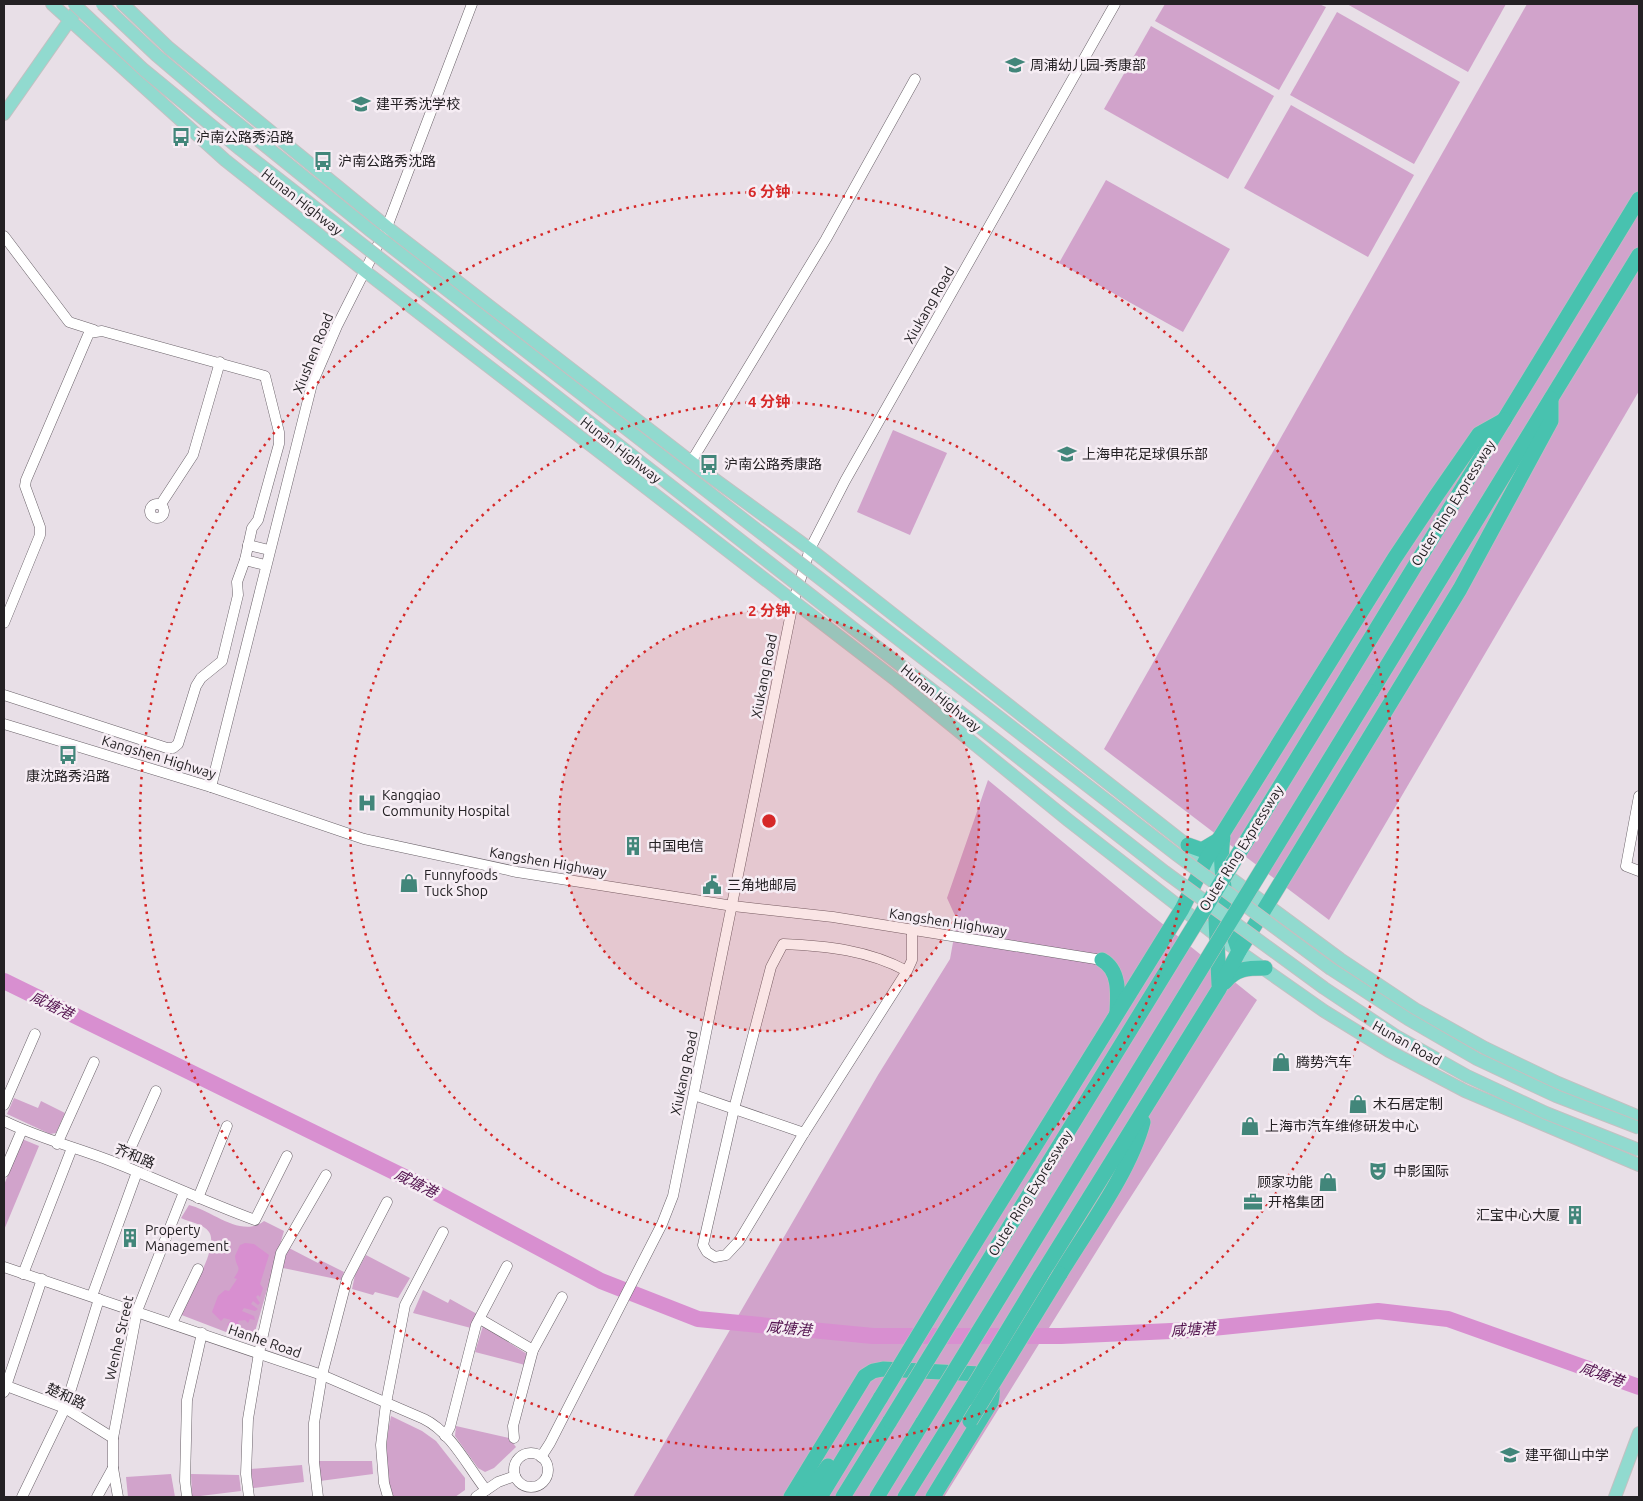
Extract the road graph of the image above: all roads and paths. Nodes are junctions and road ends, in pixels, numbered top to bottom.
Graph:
1 (52, 4) edge
2 (74, 4) edge
3 (81, 4) edge
4 (102, 4) edge
5 (123, 4) edge
6 (472, 4) edge
7 (1115, 4) edge
8 (69, 20) junction
9 (915, 79) dead end
10 (4, 114) edge
11 (1639, 199) edge
12 (388, 227) junction
13 (4, 236) edge
14 (1639, 255) edge
15 (366, 272) junction
16 (94, 330) junction
17 (220, 362) junction
18 (1551, 399) junction
19 (1504, 420) junction
20 (691, 462) junction
21 (161, 504) dead end
22 (248, 545) junction
23 (810, 549) junction
24 (269, 550) junction
25 (245, 560) junction
26 (265, 565) junction
27 (793, 603) junction
28 (4, 623) edge
29 (4, 695) edge
30 (4, 724) edge
31 (211, 787) junction
32 (1639, 796) edge
33 (1223, 834) junction
34 (1188, 846) junction
35 (1206, 860) junction
36 (1639, 872) edge
37 (1224, 873) junction
38 (1267, 905) junction
39 (732, 906) junction
40 (1182, 909) junction
41 (912, 930) junction
42 (1217, 936) junction
43 (1239, 951) junction
44 (1102, 960) joint
45 (1265, 968) junction
46 (907, 971) junction
47 (1219, 989) junction
48 (1117, 1014) junction
49 (35, 1034) dead end
50 (94, 1062) dead end
51 (156, 1091) dead end
52 (694, 1095) junction
53 (4, 1104) edge
54 (1148, 1104) junction
55 (735, 1109) junction
56 (1639, 1117) edge
57 (4, 1121) edge
58 (227, 1126) dead end
59 (1639, 1128) edge
60 (22, 1130) junction
61 (804, 1133) junction
62 (57, 1144) junction
63 (72, 1148) junction
64 (1639, 1150) edge
65 (288, 1156) dead end
66 (1639, 1165) edge
67 (123, 1166) junction
68 (4, 1172) edge
69 (137, 1172) junction
70 (326, 1175) dead end
71 (184, 1192) junction
72 (198, 1198) junction
73 (388, 1202) dead end
74 (443, 1232) dead end
75 (507, 1266) dead end
76 (4, 1267) edge
77 (198, 1269) dead end
78 (23, 1274) junction
79 (42, 1279) junction
80 (96, 1297) junction
81 (562, 1297) dead end
82 (137, 1311) junction
83 (480, 1318) junction
84 (172, 1323) junction
85 (202, 1333) junction
86 (533, 1350) junction
87 (259, 1353) junction
88 (322, 1375) junction
89 (5, 1388) edge
90 (386, 1403) junction
91 (65, 1408) junction
92 (1639, 1433) edge
93 (445, 1436) junction
94 (113, 1438) junction
95 (514, 1438) dead end
96 (854, 1440) junction
97 (541, 1457) junction
98 (113, 1468) junction
99 (515, 1476) junction
100 (486, 1490) junction
101 (22, 1497) edge
102 (97, 1497) edge
103 (118, 1497) edge
104 (187, 1497) edge
105 (249, 1497) edge
106 (318, 1497) edge
107 (388, 1497) edge
108 (476, 1497) edge
109 (791, 1497) edge
110 (805, 1497) edge
111 (820, 1497) edge
112 (843, 1497) edge
113 (877, 1497) edge
114 (905, 1497) edge
115 (923, 1497) edge
116 (933, 1497) edge
117 (1615, 1497) edge

1 - 8 main road, Hunan Highway
2 - 64 main road, bridge
3 - 8 main road
4 - 59 main road, bridge
5 - 12 main road
6 - 12 street, Xiushen Road
7 - 23 street, Xiukang Road
8 - 10 main road
8 - 15 main road, Hunan Highway
9 - 20 street
11 - 19 highway, Outer Ring Expressway
12 - 15 street, Xiushen Road
12 - 20 main road
13 - 16 street
14 - 18 highway, Outer Ring Expressway
15 - 24 street, Xiushen Road
15 - 27 main road, Hunan Highway
16 - 17 street
16 - 28 street
17 - 21 street
17 - 22 street
18 - 38 highway
18 - 113 highway, Outer Ring Expressway, bridge
19 - 33 highway
19 - 112 highway, Outer Ring Expressway, bridge
20 - 23 main road
22 - 24 street
22 - 25 street
23 - 27 street, Xiukang Road
23 - 34 main road
24 - 26 street, Xiushen Road
25 - 26 street
25 - 29 street
26 - 31 street, Xiushen Road
27 - 39 street, Xiukang Road
27 - 40 main road, Hunan Highway
30 - 31 street, Kangshen Highway
31 - 39 street, Kangshen Highway
32 - 36 street
33 - 34 highway
33 - 35 highway
33 - 37 highway
34 - 35 main road
35 - 37 main road
35 - 40 highway
35 - 42 highway
37 - 38 main road
37 - 43 highway
38 - 43 highway
38 - 56 main road
39 - 41 street, Kangshen Highway
39 - 52 street, Xiukang Road
40 - 42 main road, Hunan Road
40 - 48 highway
41 - 44 street, Kangshen Highway
41 - 46 street
42 - 43 main road, Hunan Road
42 - 47 highway
43 - 45 main road, Hunan Road
43 - 47 highway
44 - 48 highway
45 - 47 highway
45 - 66 main road, Hunan Road
46 - 55 street
46 - 61 street
47 - 54 highway
48 - 96 highway, bridge
49 - 53 street
50 - 62 street
51 - 67 street
52 - 55 street
52 - 97 street, Xiukang Road
54 - 114 highway, bridge
54 - 115 highway, bridge
55 - 61 street
55 - 61 street
57 - 60 street, 齐和路
58 - 72 street
60 - 62 street, 齐和路
60 - 68 street
62 - 63 street, 齐和路
63 - 67 street, 齐和路
63 - 78 street
65 - 72 street, 齐和路
67 - 69 street, 齐和路
69 - 71 street, 齐和路
69 - 80 street
70 - 87 street
71 - 72 street, 齐和路
71 - 82 street, Wenhe Street
73 - 88 street
74 - 90 street
75 - 83 street
76 - 78 street, Hanhe Road
77 - 84 street
78 - 79 street, Hanhe Road
79 - 80 street, Hanhe Road
79 - 89 street
80 - 82 street, Hanhe Road
80 - 91 street
81 - 86 street
82 - 84 street, Hanhe Road
82 - 94 street, Wenhe Street
83 - 86 street
83 - 93 street
84 - 85 street, Hanhe Road
85 - 87 street, Hanhe Road
85 - 104 street
86 - 95 street
87 - 88 street, Hanhe Road
87 - 105 street
88 - 90 street, Hanhe Road
88 - 106 street
89 - 91 street, 楚和路
90 - 93 street, Hanhe Road
90 - 107 street
91 - 94 street, 楚和路
91 - 101 street
92 - 117 main road
93 - 100 street, Hanhe Road
94 - 98 street, Wenhe Street
96 - 110 highway
96 - 111 highway
97 - 99 street
97 - 99 street
98 - 102 street
98 - 103 street, Wenhe Street
99 - 100 street
100 - 108 street
109 - 116 highway

